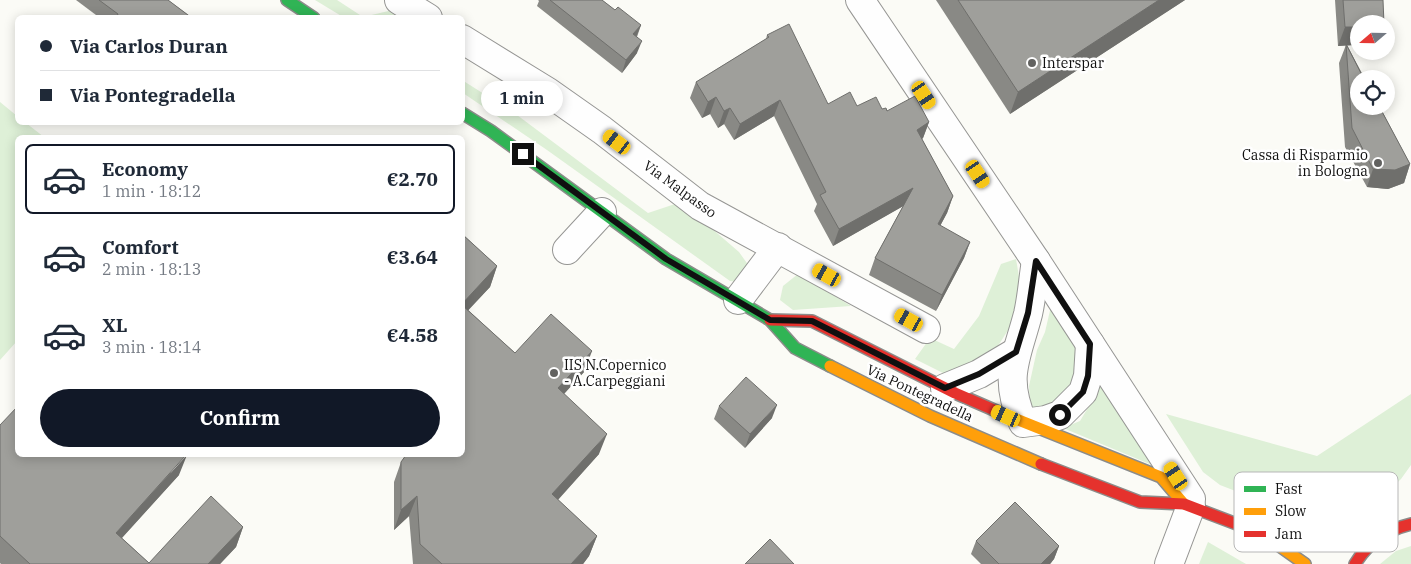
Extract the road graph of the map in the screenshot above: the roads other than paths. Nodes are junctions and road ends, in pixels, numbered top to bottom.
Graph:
1 (287, 0) edge
2 (399, 0) edge
3 (860, 0) edge
4 (310, 15) edge
5 (423, 15) edge
6 (465, 41) edge
7 (465, 115) edge
8 (602, 212) junction
9 (778, 247) junction
10 (567, 250) dead end
11 (1036, 261) junction
12 (738, 300) junction
13 (770, 320) junction
14 (926, 329) dead end
15 (1090, 344) junction
16 (1016, 352) junction
17 (945, 388) junction
18 (1020, 430) junction
19 (1009, 451) junction
20 (1191, 506) junction
21 (1409, 519) edge
22 (1234, 523) edge
23 (1398, 527) edge
24 (1288, 552) edge
25 (1363, 552) edge
26 (1169, 564) edge
27 (1305, 564) edge
28 (1355, 564) edge

1 - 4 street
2 - 5 street
3 - 11 street
6 - 9 street, Via Malpasso
7 - 8 street, Via Pontegradella
8 - 10 street
8 - 12 street, Via Pontegradella
9 - 12 street
9 - 14 street, Via Malpasso
11 - 15 street
11 - 16 street
12 - 13 street, Via Pontegradella
13 - 17 street, Via Pontegradella
13 - 19 street, Via Pontegradella
15 - 18 street
15 - 20 street
16 - 17 street
16 - 18 street
17 - 18 street, Via Pontegradella
18 - 19 street
18 - 20 street, Via Pontegradella
19 - 20 street, Via Pontegradella
20 - 22 street, Via Pontegradella
20 - 26 street
21 - 23 street
24 - 27 street, Via Pontegradella
25 - 28 street

